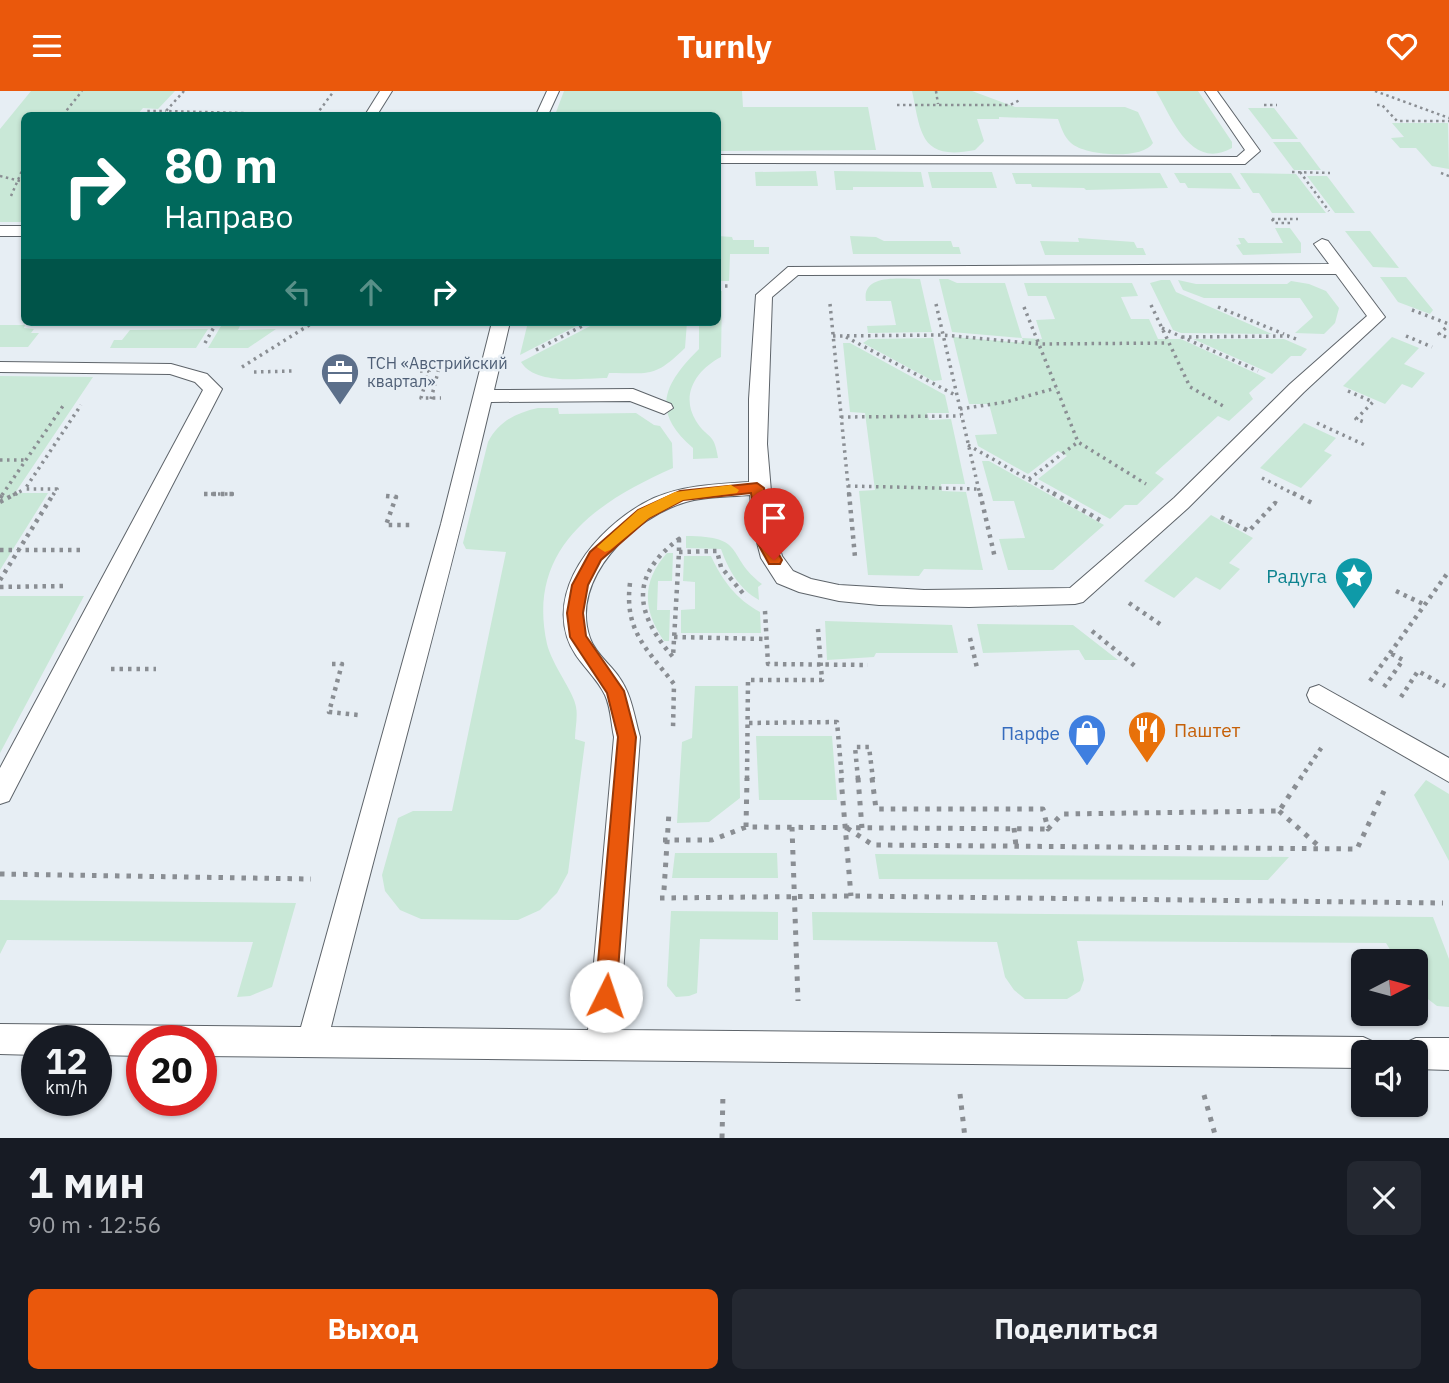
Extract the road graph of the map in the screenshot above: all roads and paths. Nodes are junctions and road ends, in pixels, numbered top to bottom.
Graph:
1 (82, 91) edge
2 (174, 91) edge
3 (184, 91) edge
4 (334, 91) edge
5 (386, 91) edge
6 (553, 91) edge
7 (936, 91) edge
8 (1211, 91) edge
9 (1375, 91) edge
10 (1020, 100) dead end
11 (938, 104) junction
12 (897, 105) dead end
13 (1377, 105) dead end
14 (166, 111) junction
15 (65, 112) edge
16 (147, 112) edge
17 (190, 112) edge
18 (318, 112) edge
19 (373, 112) edge
20 (543, 112) edge
21 (1449, 120) edge
22 (721, 159) edge
23 (1292, 172) dead end
24 (1300, 172) junction
25 (1330, 173) dead end
26 (1441, 173) dead end
27 (0, 176) edge
28 (1449, 176) edge
29 (21, 181) edge
30 (1334, 218) dead end
31 (1272, 219) dead end
32 (1291, 223) dead end
33 (0, 230) edge
34 (21, 231) edge
35 (1322, 244) dead end
36 (1341, 269) junction
37 (928, 270) junction
38 (1020, 295) dead end
39 (1216, 306) dead end
40 (1437, 319) dead end
41 (1449, 324) edge
42 (215, 326) edge
43 (307, 326) edge
44 (500, 326) edge
45 (832, 326) dead end
46 (943, 335) junction
47 (833, 336) junction
48 (844, 336) junction
49 (1288, 336) junction
50 (1182, 337) junction
51 (1446, 337) dead end
52 (1352, 340) junction
53 (1168, 343) junction
54 (1039, 344) junction
55 (1432, 347) dead end
56 (201, 351) dead end
57 (0, 367) edge
58 (450, 367) dead end
59 (97, 368) junction
60 (293, 371) dead end
61 (421, 371) dead end
62 (254, 372) dead end
63 (1056, 388) junction
64 (1297, 388) junction
65 (213, 389) junction
66 (1348, 391) dead end
67 (484, 396) junction
68 (956, 396) junction
69 (421, 398) dead end
70 (431, 398) dead end
71 (664, 408) dead end
72 (960, 409) junction
73 (961, 416) junction
74 (841, 417) junction
75 (1314, 422) dead end
76 (1364, 422) dead end
77 (1260, 424) junction
78 (1078, 442) junction
79 (968, 445) junction
80 (1367, 446) dead end
81 (0, 460) edge
82 (26, 460) junction
83 (1259, 477) dead end
84 (1029, 479) junction
85 (848, 486) junction
86 (757, 488) junction
87 (25, 489) junction
88 (979, 489) junction
89 (234, 493) dead end
90 (192, 494) dead end
91 (386, 496) dead end
92 (0, 500) edge
93 (1181, 503) junction
94 (1314, 504) dead end
95 (1281, 506) dead end
96 (387, 520) dead end
97 (1136, 540) junction
98 (0, 550) edge
99 (19, 550) junction
100 (128, 550) junction
101 (679, 552) junction
102 (1449, 571) edge
103 (0, 580) edge
104 (109, 586) junction
105 (0, 587) edge
106 (821, 590) junction
107 (1396, 591) dead end
108 (858, 596) junction
109 (1120, 597) dead end
110 (1004, 598) junction
111 (749, 601) dead end
112 (757, 604) dead end
113 (1423, 604) junction
114 (1082, 623) dead end
115 (1163, 626) dead end
116 (968, 632) dead end
117 (674, 637) junction
118 (767, 639) junction
119 (1390, 653) junction
120 (332, 664) dead end
121 (868, 665) dead end
122 (821, 666) junction
123 (1135, 666) dead end
124 (977, 668) dead end
125 (102, 669) dead end
126 (156, 669) dead end
127 (1446, 686) dead end
128 (1382, 689) dead end
129 (1363, 692) dead end
130 (1319, 695) dead end
131 (1399, 699) dead end
132 (330, 712) dead end
133 (749, 723) junction
134 (1328, 739) dead end
135 (1449, 772) edge
136 (1384, 791) dead end
137 (0, 793) edge
138 (1279, 811) junction
139 (746, 827) junction
140 (792, 827) junction
141 (847, 828) junction
142 (862, 828) junction
143 (1014, 828) junction
144 (1048, 829) junction
145 (618, 839) junction
146 (1016, 846) junction
147 (1322, 849) junction
148 (0, 874) edge
149 (354, 879) junction
150 (851, 896) junction
151 (795, 897) junction
152 (613, 898) junction
153 (1443, 903) dead end
154 (0, 1039) edge
155 (312, 1042) junction
156 (602, 1045) junction
157 (799, 1047) junction
158 (1351, 1053) edge
159 (1428, 1054) edge
160 (1449, 1054) edge

1 - 15 path
2 - 3 path
3 - 14 path
4 - 18 path
5 - 19 lane
6 - 20 lane
7 - 11 path
8 - 22 lane
9 - 21 path
10 - 11 path
11 - 12 path
13 - 21 path
14 - 16 path
14 - 17 path
23 - 24 path
24 - 25 path
24 - 30 path
26 - 28 path
27 - 29 path
31 - 32 path
33 - 34 lane
35 - 36 lane
36 - 37 lane
36 - 52 lane
37 - 46 path
37 - 86 lane
38 - 54 path
39 - 49 path
40 - 41 path
41 - 51 path
42 - 56 path
43 - 65 path
44 - 67 lane
45 - 47 path
46 - 48 path
46 - 54 path
46 - 68 path
47 - 48 path
47 - 74 path
48 - 68 path
49 - 50 path
49 - 52 path
50 - 53 path
50 - 64 path
52 - 55 path
52 - 64 lane
53 - 54 path
53 - 77 path
54 - 63 path
57 - 59 lane
58 - 70 path
59 - 65 lane
59 - 82 path
59 - 87 path
60 - 62 path
61 - 69 path
63 - 72 path
63 - 78 path
64 - 77 lane
65 - 100 lane
66 - 76 path
67 - 71 lane
67 - 149 lane
68 - 72 path
72 - 73 path
73 - 74 path
73 - 79 path
74 - 85 path
75 - 80 path
77 - 93 lane
78 - 84 path
78 - 93 path
79 - 84 path
79 - 88 path
81 - 82 path
82 - 92 path
83 - 94 path
84 - 97 path
85 - 88 path
85 - 108 path
86 - 106 lane
86 - 145 lane
87 - 92 path
87 - 99 path
88 - 110 path
89 - 90 path
91 - 96 path
93 - 95 path
93 - 97 lane
97 - 110 lane
98 - 99 path
99 - 100 path
99 - 103 path
100 - 104 lane
101 - 111 path
101 - 117 path
101 - 117 path
102 - 113 path
104 - 105 path
104 - 137 lane
106 - 108 lane
106 - 122 path
107 - 113 path
108 - 110 lane
109 - 115 path
112 - 118 path
113 - 119 path
114 - 123 path
116 - 124 path
117 - 118 path
118 - 122 path
119 - 128 path
119 - 129 path
120 - 132 path
121 - 122 path
122 - 133 path
125 - 126 path
127 - 131 path
130 - 135 lane
133 - 139 path
133 - 141 path
134 - 138 path
136 - 147 path
138 - 144 path
138 - 147 path
139 - 140 path
139 - 145 path
140 - 141 path
140 - 151 path
141 - 142 path
141 - 146 path
141 - 150 path
142 - 143 path
142 - 144 path
143 - 144 path
143 - 146 path
145 - 152 lane
146 - 147 path
148 - 149 path
149 - 155 lane
150 - 151 path
150 - 153 path
151 - 152 path
151 - 157 path
152 - 156 lane
154 - 155 lane
155 - 156 lane
156 - 157 lane
157 - 158 lane
159 - 160 lane

